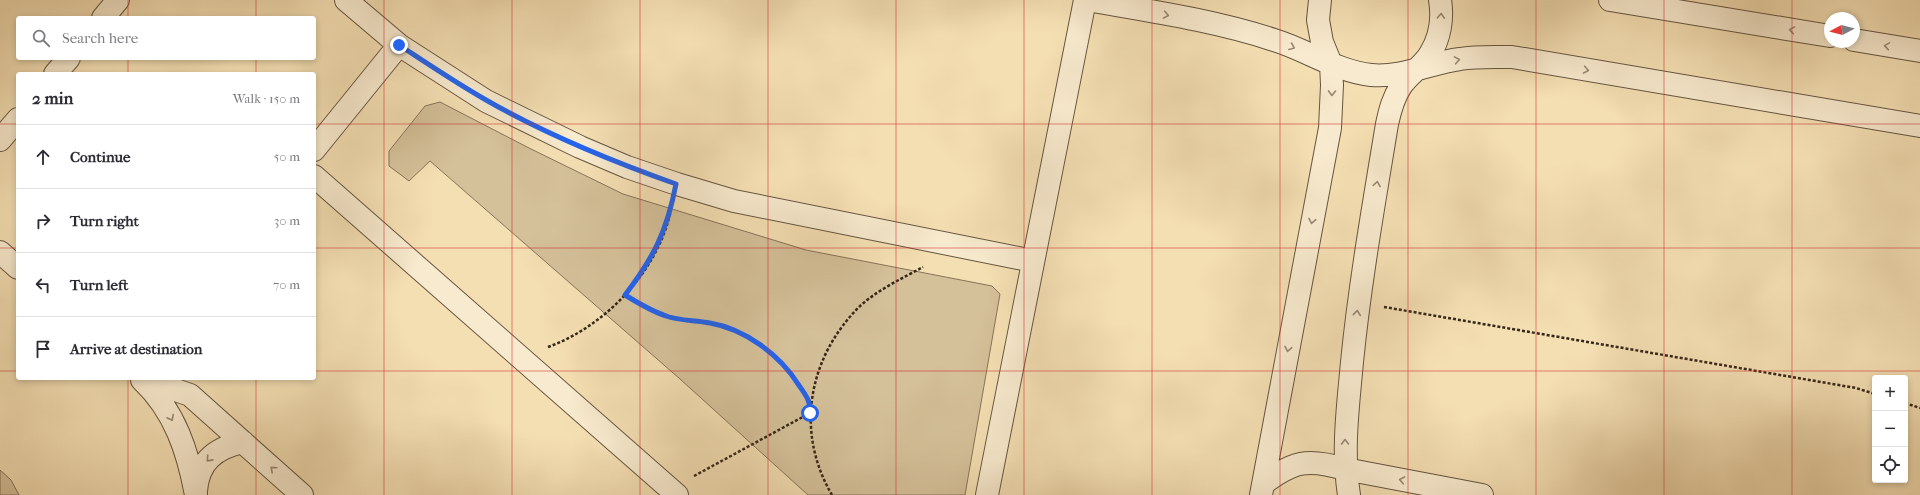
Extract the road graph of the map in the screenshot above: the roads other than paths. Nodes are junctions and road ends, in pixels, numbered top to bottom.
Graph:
1 (117, 0) edge
2 (346, 0) edge
3 (1086, 0) edge
4 (1320, 0) edge
5 (1440, 0) edge
6 (1610, 0) edge
7 (105, 16) edge
8 (1824, 35) edge
9 (1860, 41) edge
10 (399, 45) junction
11 (1920, 51) edge
12 (67, 60) edge
13 (1331, 64) junction
14 (1414, 70) junction
15 (58, 72) edge
16 (16, 120) edge
17 (1920, 126) edge
18 (0, 140) edge
19 (316, 148) edge
20 (316, 178) edge
21 (0, 252) edge
22 (1033, 261) junction
23 (16, 266) edge
24 (144, 382) edge
25 (243, 442) junction
26 (1345, 469) junction
27 (1262, 490) edge
28 (674, 492) edge
29 (196, 495) edge
30 (302, 495) edge
31 (987, 495) edge
32 (1349, 495) edge
33 (1482, 495) edge

1 - 7 street
2 - 10 street
3 -> 13 street
3 - 22 street
4 - 13 street
14 -> 5 street
8 -> 6 street
11 -> 9 street
10 - 19 street
10 - 22 street
12 - 15 street
13 - 14 street
13 -> 27 street
14 -> 17 street
26 -> 14 street
16 - 18 street
20 - 28 street
21 - 23 street
22 - 31 street
24 - 25 street
24 -> 29 street
25 -> 29 street
30 -> 25 street
26 - 27 street
26 - 32 street
33 -> 26 street

